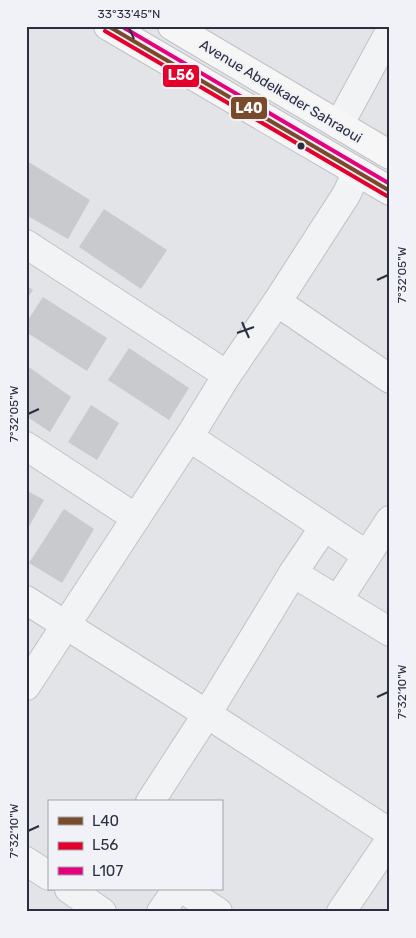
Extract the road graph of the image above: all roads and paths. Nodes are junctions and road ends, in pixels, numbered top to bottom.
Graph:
1 (108, 26) edge
2 (172, 26) edge
3 (384, 33) edge
4 (339, 126) junction
5 (390, 155) edge
6 (358, 172) junction
7 (390, 191) edge
8 (26, 244) edge
9 (277, 302) junction
10 (227, 375) junction
11 (390, 379) edge
12 (189, 436) junction
13 (26, 446) edge
14 (136, 518) junction
15 (390, 520) edge
16 (324, 527) junction
17 (367, 555) junction
18 (293, 574) junction
19 (26, 600) edge
20 (338, 600) junction
21 (66, 625) junction
22 (390, 632) edge
23 (26, 686) edge
24 (207, 714) junction
25 (151, 800) edge
26 (390, 833) edge
27 (390, 840) edge
28 (26, 861) edge
29 (48, 875) edge
30 (175, 890) edge
31 (185, 890) edge
32 (161, 912) edge
33 (218, 912) edge
34 (341, 912) edge

1 - 6 main road
2 - 4 main road, Avenue Abdelkader Sahraoui
3 - 4 street
4 - 5 main road, Avenue Abdelkader Sahraoui
6 - 7 main road
6 - 9 street
8 - 10 street
9 - 10 street
9 - 11 street
10 - 12 street
12 - 14 street
12 - 16 street
13 - 14 street
14 - 21 street
15 - 17 street
16 - 17 street
16 - 18 street
17 - 20 street
18 - 20 street
18 - 24 street
19 - 21 street
20 - 22 street
21 - 23 street
21 - 24 street
24 - 25 street
24 - 26 street
27 - 34 street
28 - 29 street
30 - 32 street
31 - 33 street

